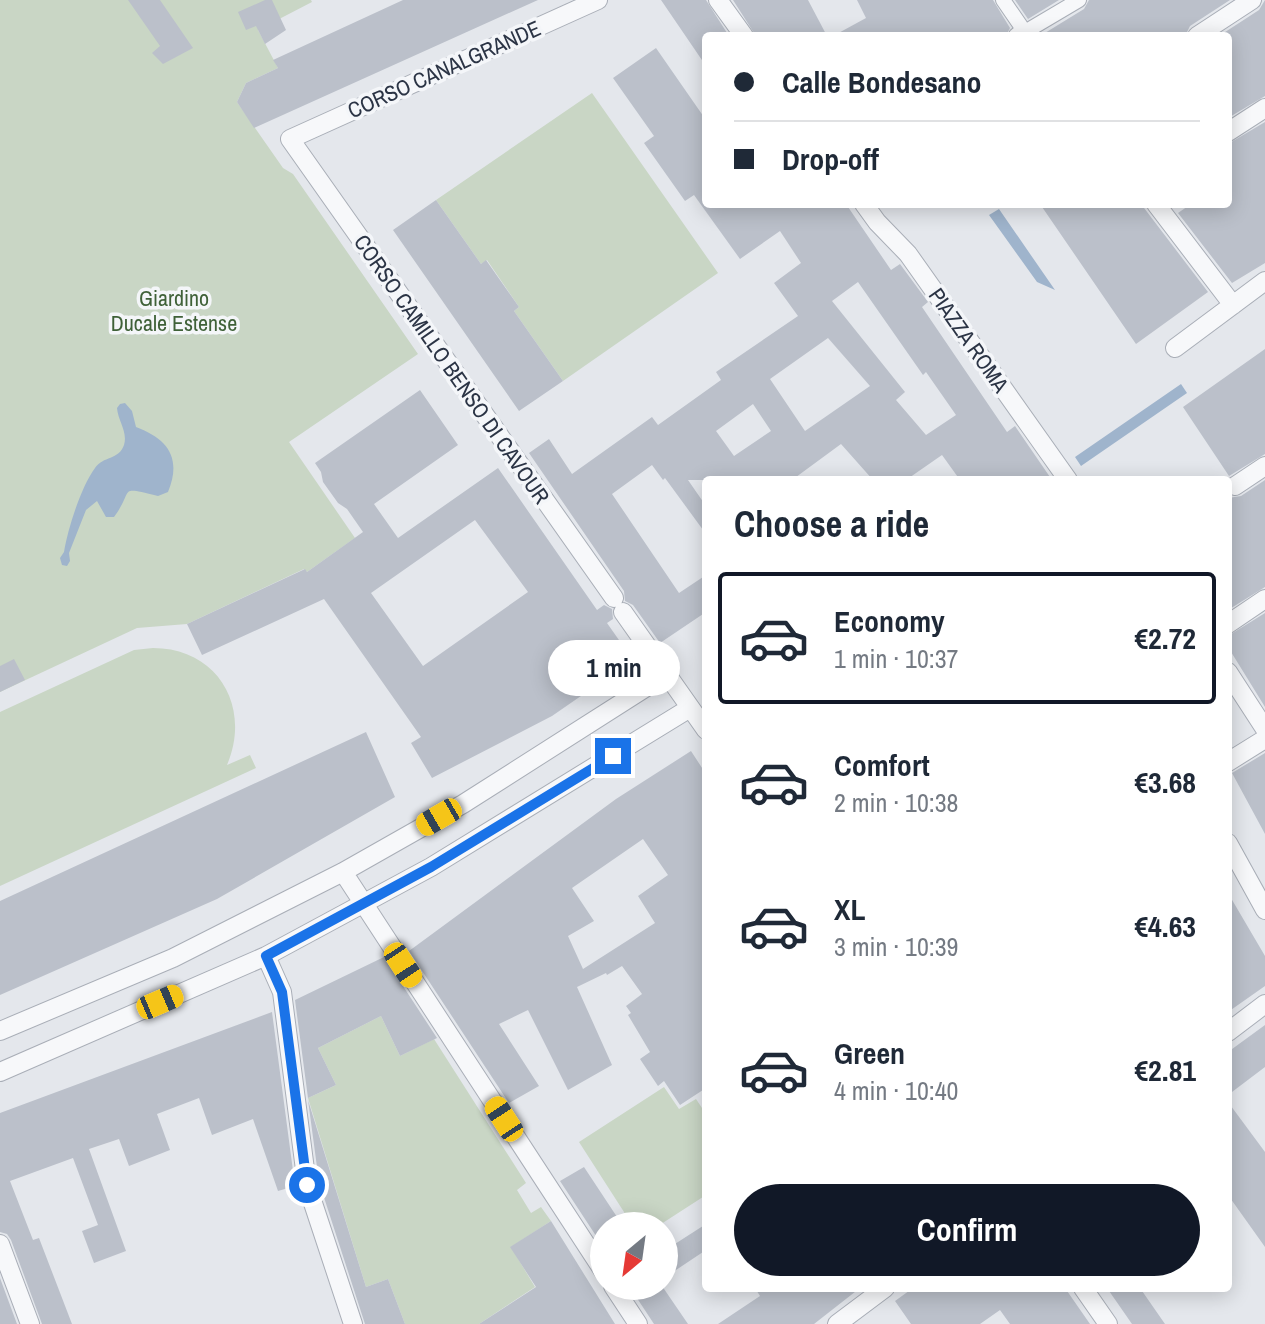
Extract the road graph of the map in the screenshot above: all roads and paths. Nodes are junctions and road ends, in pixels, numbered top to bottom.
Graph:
1 (598, 0) edge
2 (718, 0) edge
3 (1003, 0) edge
4 (1079, 0) edge
5 (1252, 0) edge
6 (741, 32) edge
7 (1022, 32) edge
8 (1029, 32) edge
9 (1203, 32) edge
10 (1265, 108) edge
11 (1232, 129) edge
12 (290, 139) joint
13 (867, 208) edge
14 (1159, 208) edge
15 (1263, 287) edge
16 (1233, 305) junction
17 (1175, 348) dead end
18 (1265, 466) edge
19 (1065, 476) edge
20 (1235, 486) dead end
21 (1265, 599) edge
22 (1232, 621) edge
23 (667, 674) junction
24 (1232, 678) edge
25 (690, 708) junction
26 (702, 724) edge
27 (1265, 729) edge
28 (1265, 739) edge
29 (1232, 760) edge
30 (1232, 850) edge
31 (343, 872) junction
32 (364, 904) junction
33 (1265, 910) edge
34 (266, 956) junction
35 (1265, 1004) edge
36 (1232, 1029) edge
37 (0, 1031) edge
38 (0, 1072) edge
39 (0, 1244) edge
40 (590, 1251) edge
41 (880, 1292) edge
42 (1086, 1292) edge
43 (622, 1300) edge
44 (30, 1324) edge
45 (353, 1324) edge
46 (638, 1324) edge
47 (837, 1324) edge
48 (1108, 1324) edge

1 - 12 street, CORSO CANALGRANDE
2 - 6 street
3 - 7 street
4 - 8 street
5 - 9 street
10 - 11 street
12 - 23 street, CORSO CAMILLO BENSO DI CAVOUR
13 - 19 street, PIAZZA ROMA
14 - 16 street
15 - 16 street
16 - 17 street
18 - 20 street
21 - 22 street
23 - 25 street, CORSO CAMILLO BENSO DI CAVOUR
23 - 31 street
24 - 27 street
25 - 26 street, CORSO CAMILLO BENSO DI CAVOUR
25 - 32 street
28 - 29 street
30 - 33 street
31 - 32 street
31 - 37 street
32 - 34 street
32 - 40 street
34 - 38 street
34 - 45 street
35 - 36 street
39 - 44 street
41 - 47 street
42 - 48 street
43 - 46 street

